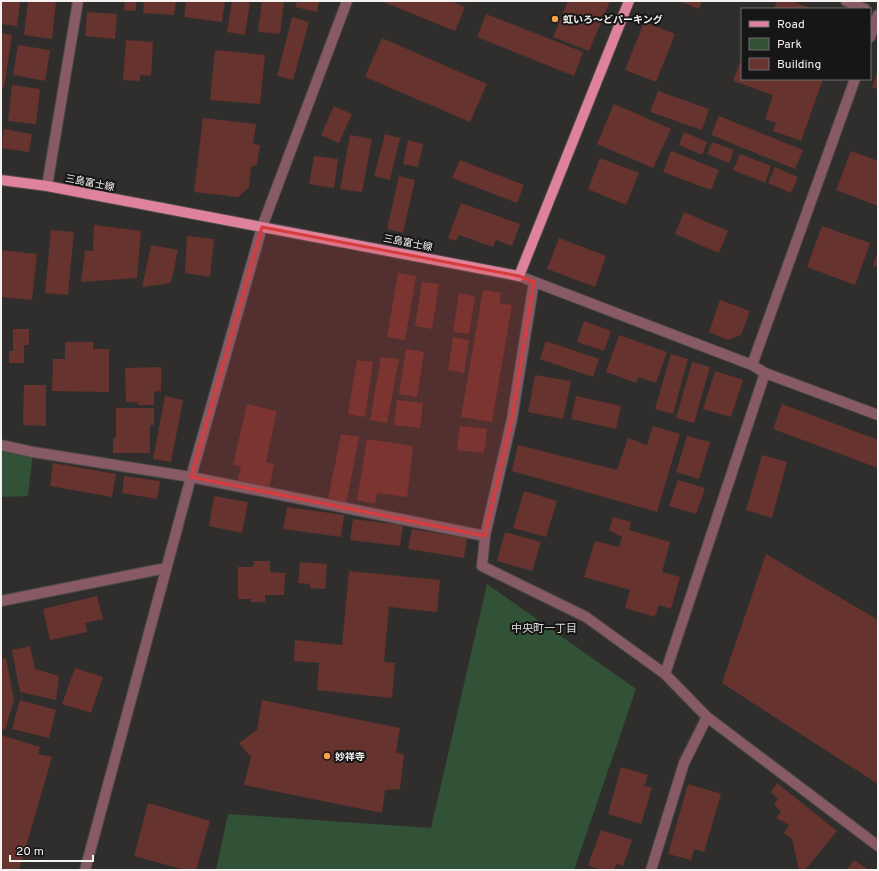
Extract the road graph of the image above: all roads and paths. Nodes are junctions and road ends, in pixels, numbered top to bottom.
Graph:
1 (78, 1) edge
2 (347, 1) edge
3 (629, 1) edge
4 (846, 1) edge
5 (863, 8) edge
6 (878, 14) edge
7 (871, 34) edge
8 (855, 80) edge
9 (1, 180) edge
10 (47, 186) junction
11 (262, 226) junction
12 (519, 276) junction
13 (534, 282) junction
14 (752, 365) junction
15 (765, 373) junction
16 (878, 415) edge
17 (1, 445) edge
18 (191, 477) junction
19 (485, 536) junction
20 (166, 568) junction
21 (1, 601) edge
22 (666, 674) junction
23 (707, 717) junction
24 (878, 846) edge
25 (85, 870) edge
26 (651, 870) edge

1 - 10 street
2 - 11 street
3 - 12 main road
4 - 5 street
6 - 7 street
8 - 14 street
9 - 10 main road, 三島富士線
10 - 11 main road, 三島富士線
11 - 12 main road, 三島富士線
11 - 18 street
12 - 13 street
13 - 14 street
13 - 19 street
14 - 15 street
15 - 16 street
15 - 22 street
17 - 18 street
18 - 19 street
18 - 20 street
19 - 22 street
20 - 21 street
20 - 25 street
22 - 23 street
23 - 24 street
23 - 26 street

